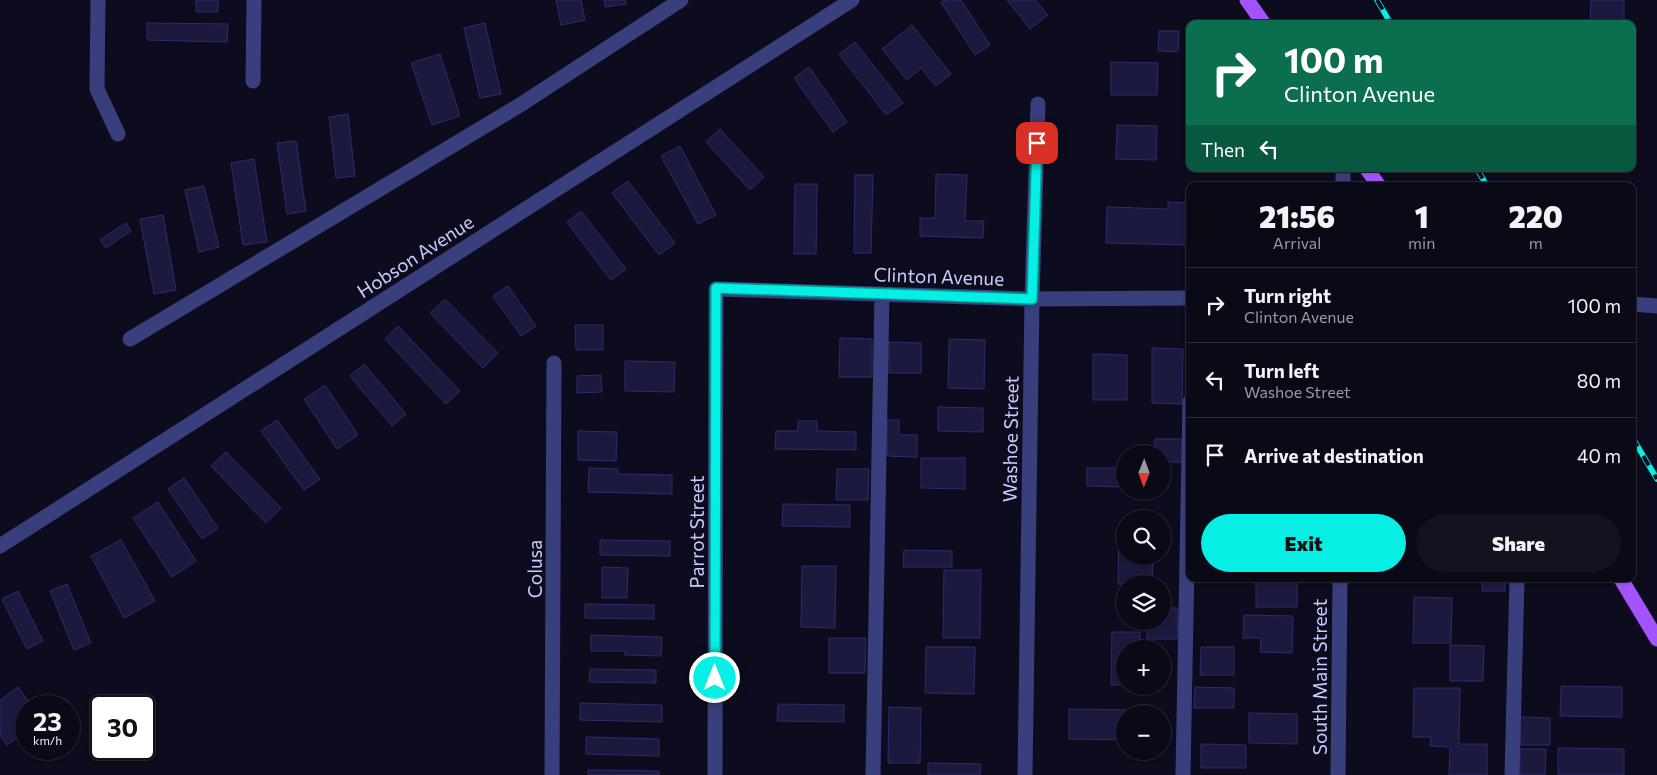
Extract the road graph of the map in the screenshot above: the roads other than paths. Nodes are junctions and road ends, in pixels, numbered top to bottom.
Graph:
1 (98, 0) edge
2 (254, 0) edge
3 (681, 0) edge
4 (852, 0) edge
5 (1247, 0) edge
6 (1261, 20) edge
7 (253, 81) dead end
8 (1038, 104) dead end
9 (118, 134) dead end
10 (716, 288) joint
11 (882, 294) junction
12 (1186, 298) edge
13 (1032, 299) junction
14 (1636, 304) edge
15 (1657, 306) edge
16 (130, 339) dead end
17 (554, 363) dead end
18 (0, 546) edge
19 (1187, 582) edge
20 (1340, 582) edge
21 (1517, 582) edge
22 (1623, 582) edge
23 (1657, 639) edge
24 (552, 775) edge
25 (715, 775) edge
26 (873, 775) edge
27 (1025, 775) edge
28 (1184, 775) edge
29 (1338, 775) edge
30 (1512, 775) edge

1 - 9 street
2 - 7 street
3 - 16 street
4 - 18 street, Hobson Avenue
5 - 6 main road
8 - 13 street, Washoe Street
10 - 11 street, Clinton Avenue
10 - 25 street, Parrot Street
11 - 13 street, Clinton Avenue
11 - 26 street
12 - 13 street, Clinton Avenue
13 - 27 street, Washoe Street
14 - 15 street
17 - 24 street, Colusa
19 - 28 street
20 - 29 street, South Main Street
21 - 30 street
22 - 23 main road

